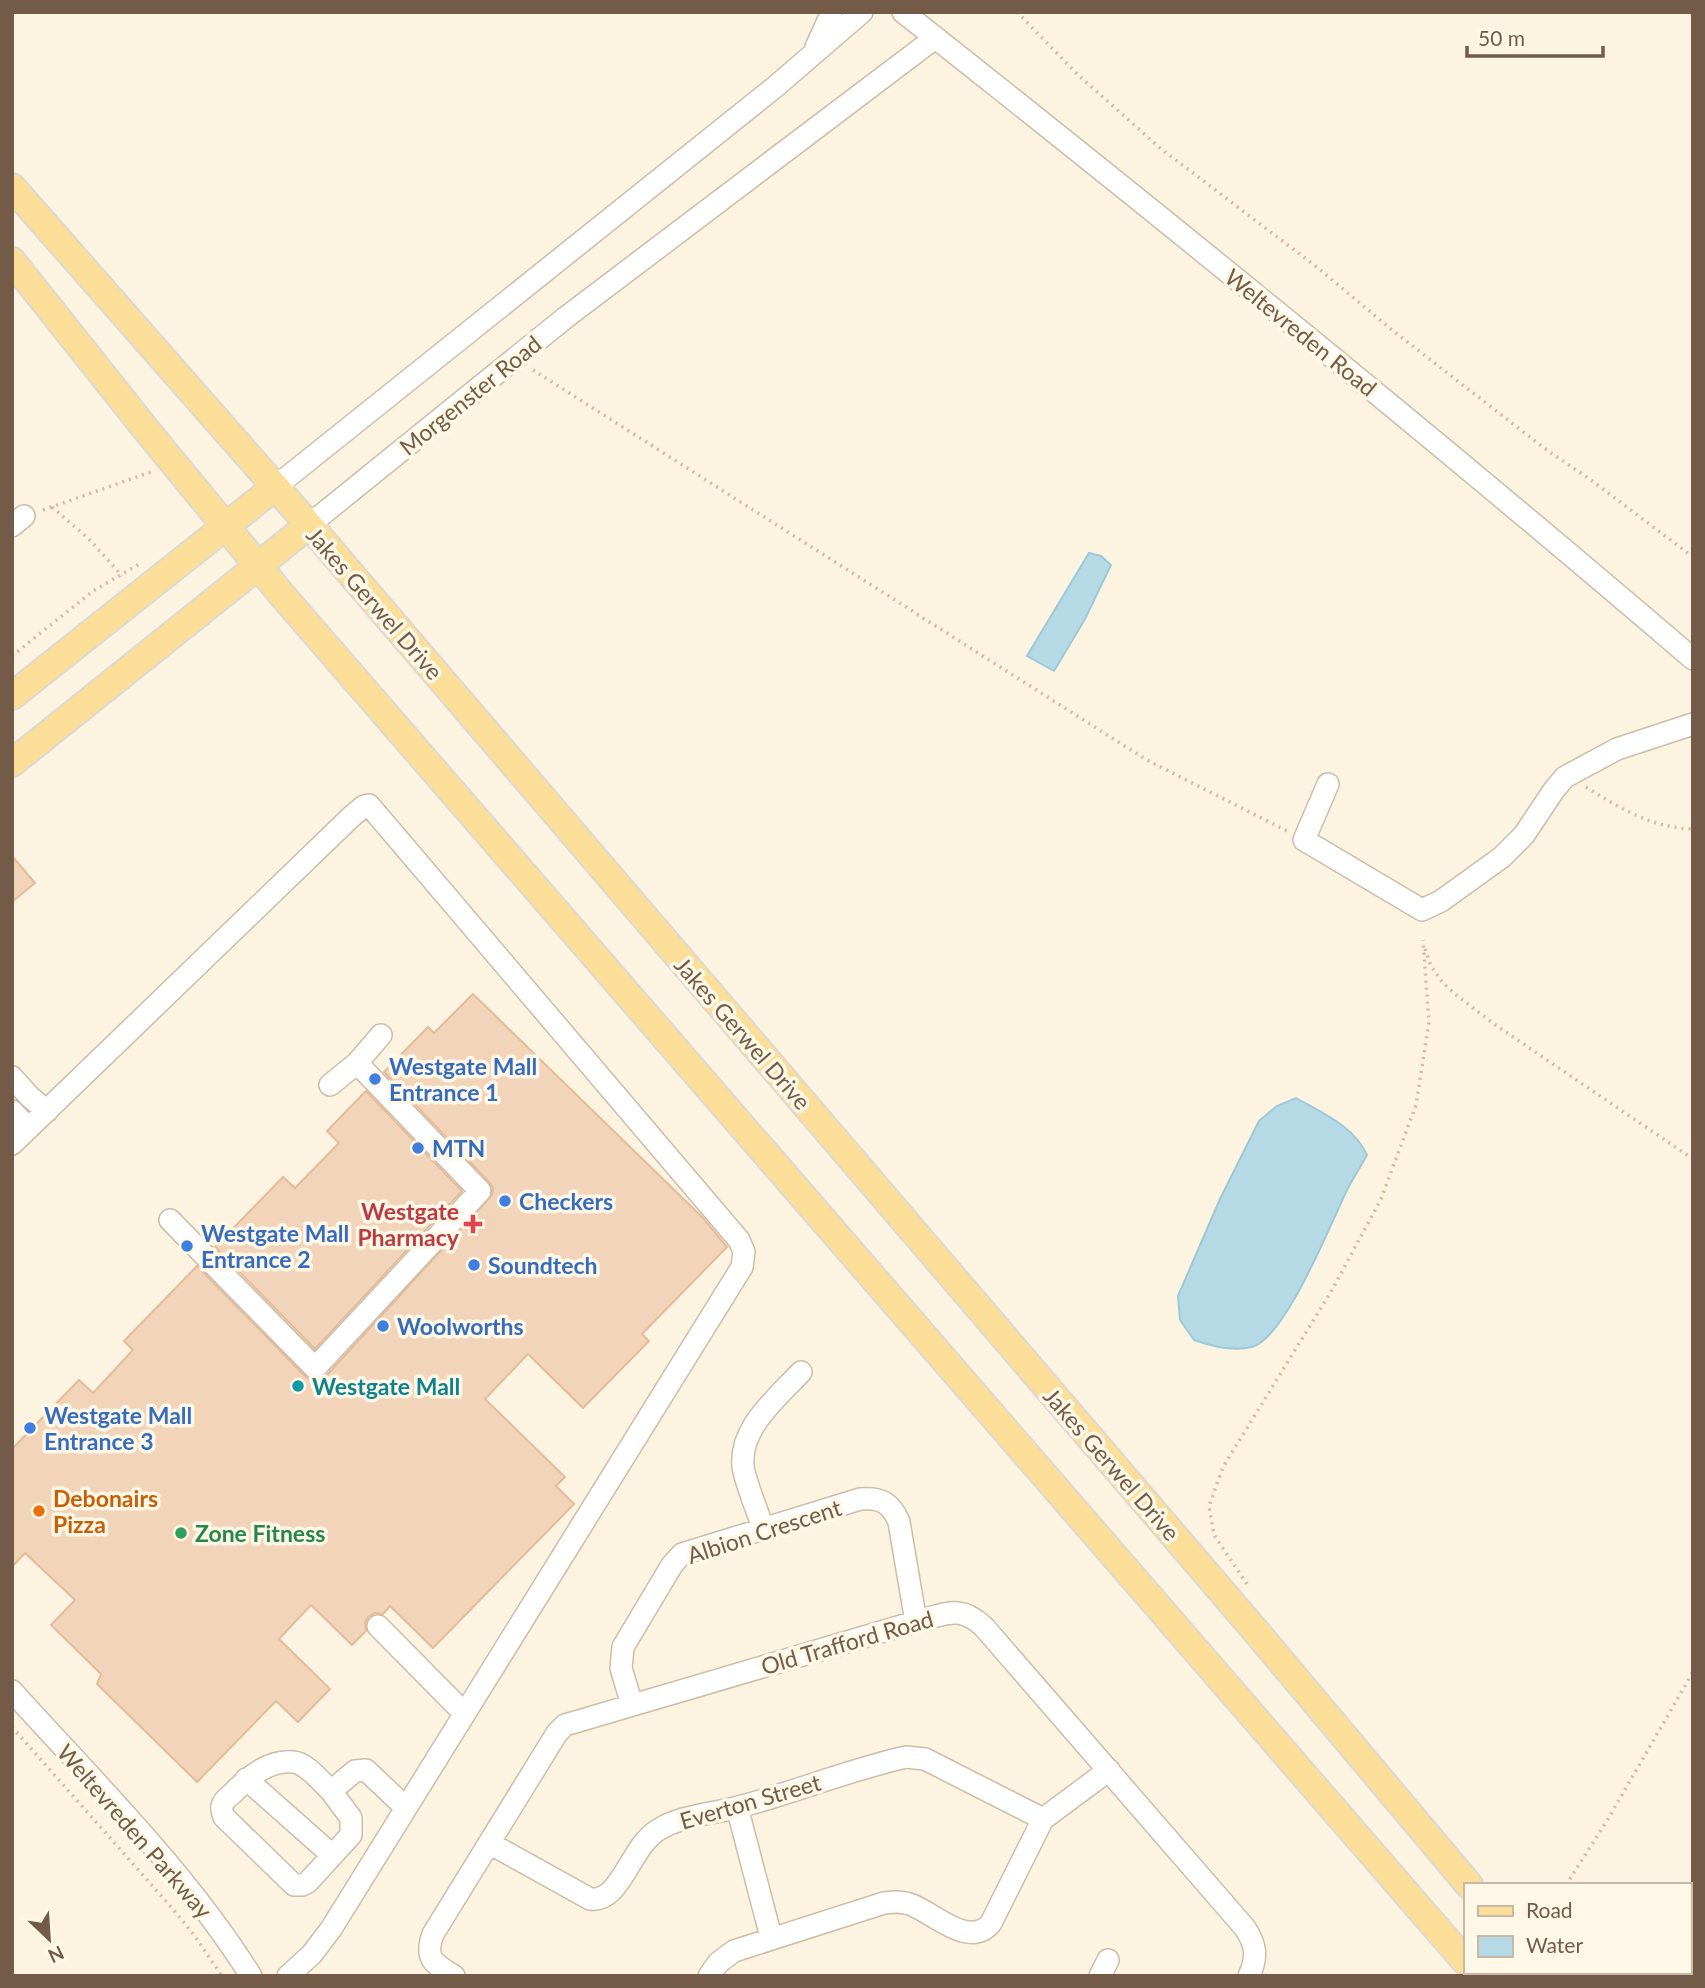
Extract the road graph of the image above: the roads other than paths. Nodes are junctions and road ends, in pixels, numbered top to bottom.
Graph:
1 (832, 12) edge
2 (862, 12) edge
3 (903, 12) edge
4 (935, 38) junction
5 (812, 55) junction
6 (12, 187) edge
7 (12, 261) edge
8 (275, 488) junction
9 (309, 525) junction
10 (226, 527) junction
11 (258, 564) junction
12 (1693, 659) edge
13 (12, 696) edge
14 (1693, 724) edge
15 (12, 763) edge
16 (1328, 784) dead end
17 (381, 1035) dead end
18 (357, 1063) junction
19 (12, 1077) edge
20 (330, 1084) dead end
21 (12, 1111) edge
22 (47, 1111) junction
23 (28, 1128) junction
24 (12, 1144) edge
25 (170, 1220) dead end
26 (801, 1372) dead end
27 (763, 1528) junction
28 (916, 1622) junction
29 (378, 1626) dead end
30 (12, 1691) edge
31 (632, 1705) junction
32 (464, 1713) junction
33 (1109, 1770) junction
34 (246, 1779) junction
35 (331, 1791) junction
36 (405, 1807) junction
37 (737, 1807) junction
38 (1043, 1819) junction
39 (491, 1844) junction
40 (332, 1855) junction
41 (1467, 1883) edge
42 (771, 1937) junction
43 (1464, 1960) edge
44 (251, 1976) edge
45 (288, 1976) edge
46 (454, 1976) edge
47 (709, 1976) edge
48 (1249, 1976) edge

1 - 5 street
2 - 5 street
3 - 4 street, Weltevreden Road
4 - 9 street, Morgenster Road
4 - 12 street, Weltevreden Road
5 - 8 street
6 - 8 main road, Jakes Gerwel Drive
7 - 10 main road
8 - 9 main road, Jakes Gerwel Drive
8 - 10 main road
9 - 11 main road, Morgenster Road
9 - 41 main road, Jakes Gerwel Drive
10 - 11 main road
10 - 13 main road
11 - 15 main road, Morgenster Road
11 - 43 main road
14 - 16 street
17 - 18 street
18 - 20 street
18 - 25 street
19 - 22 street
21 - 23 street
22 - 23 street
22 - 32 street
23 - 24 street
26 - 27 street
27 - 28 street, Albion Crescent
27 - 31 street, Albion Crescent
28 - 31 street, Old Trafford Road
28 - 33 street, Old Trafford Road
29 - 32 street
30 - 44 street, Weltevreden Parkway
31 - 39 street, Old Trafford Road
32 - 36 street
33 - 38 street
33 - 48 street, Old Trafford Road
34 - 35 street
34 - 40 street
34 - 40 street
35 - 36 street
35 - 40 street
36 - 45 street
37 - 38 street, Everton Street
37 - 39 street, Everton Street
37 - 42 street
38 - 42 street
39 - 46 street, Old Trafford Road
42 - 47 street

